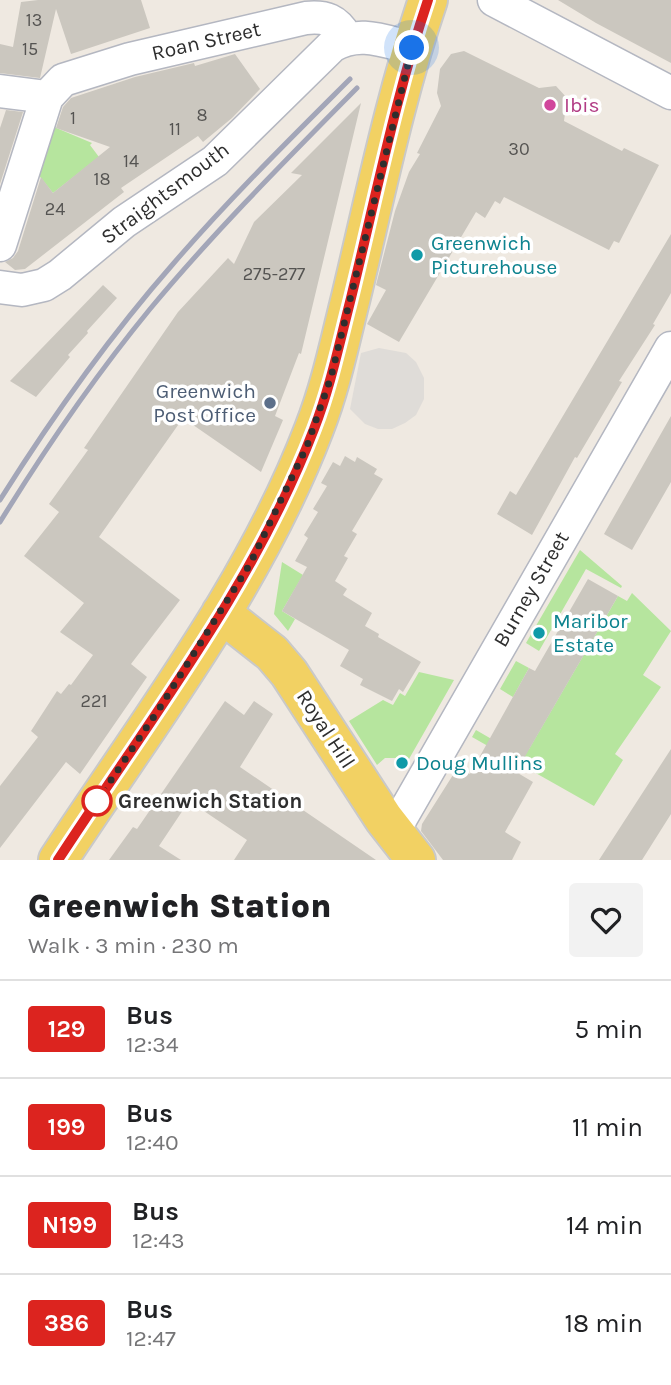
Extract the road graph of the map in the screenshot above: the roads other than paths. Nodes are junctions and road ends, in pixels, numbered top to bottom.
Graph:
1 (428, 0) edge
2 (494, 0) edge
3 (346, 37) junction
4 (412, 48) junction
5 (0, 91) edge
6 (671, 93) edge
7 (47, 97) junction
8 (0, 245) edge
9 (0, 287) edge
10 (671, 348) edge
11 (221, 613) junction
12 (405, 846) edge
13 (58, 860) edge

1 - 4 main road
2 - 6 street
3 - 4 street, Roan Street
3 - 7 street, Roan Street
3 - 9 street, Straightsmouth
4 - 11 main road
5 - 7 street
7 - 8 street
10 - 12 street, Burney Street
11 - 12 main road, Royal Hill
11 - 13 main road

